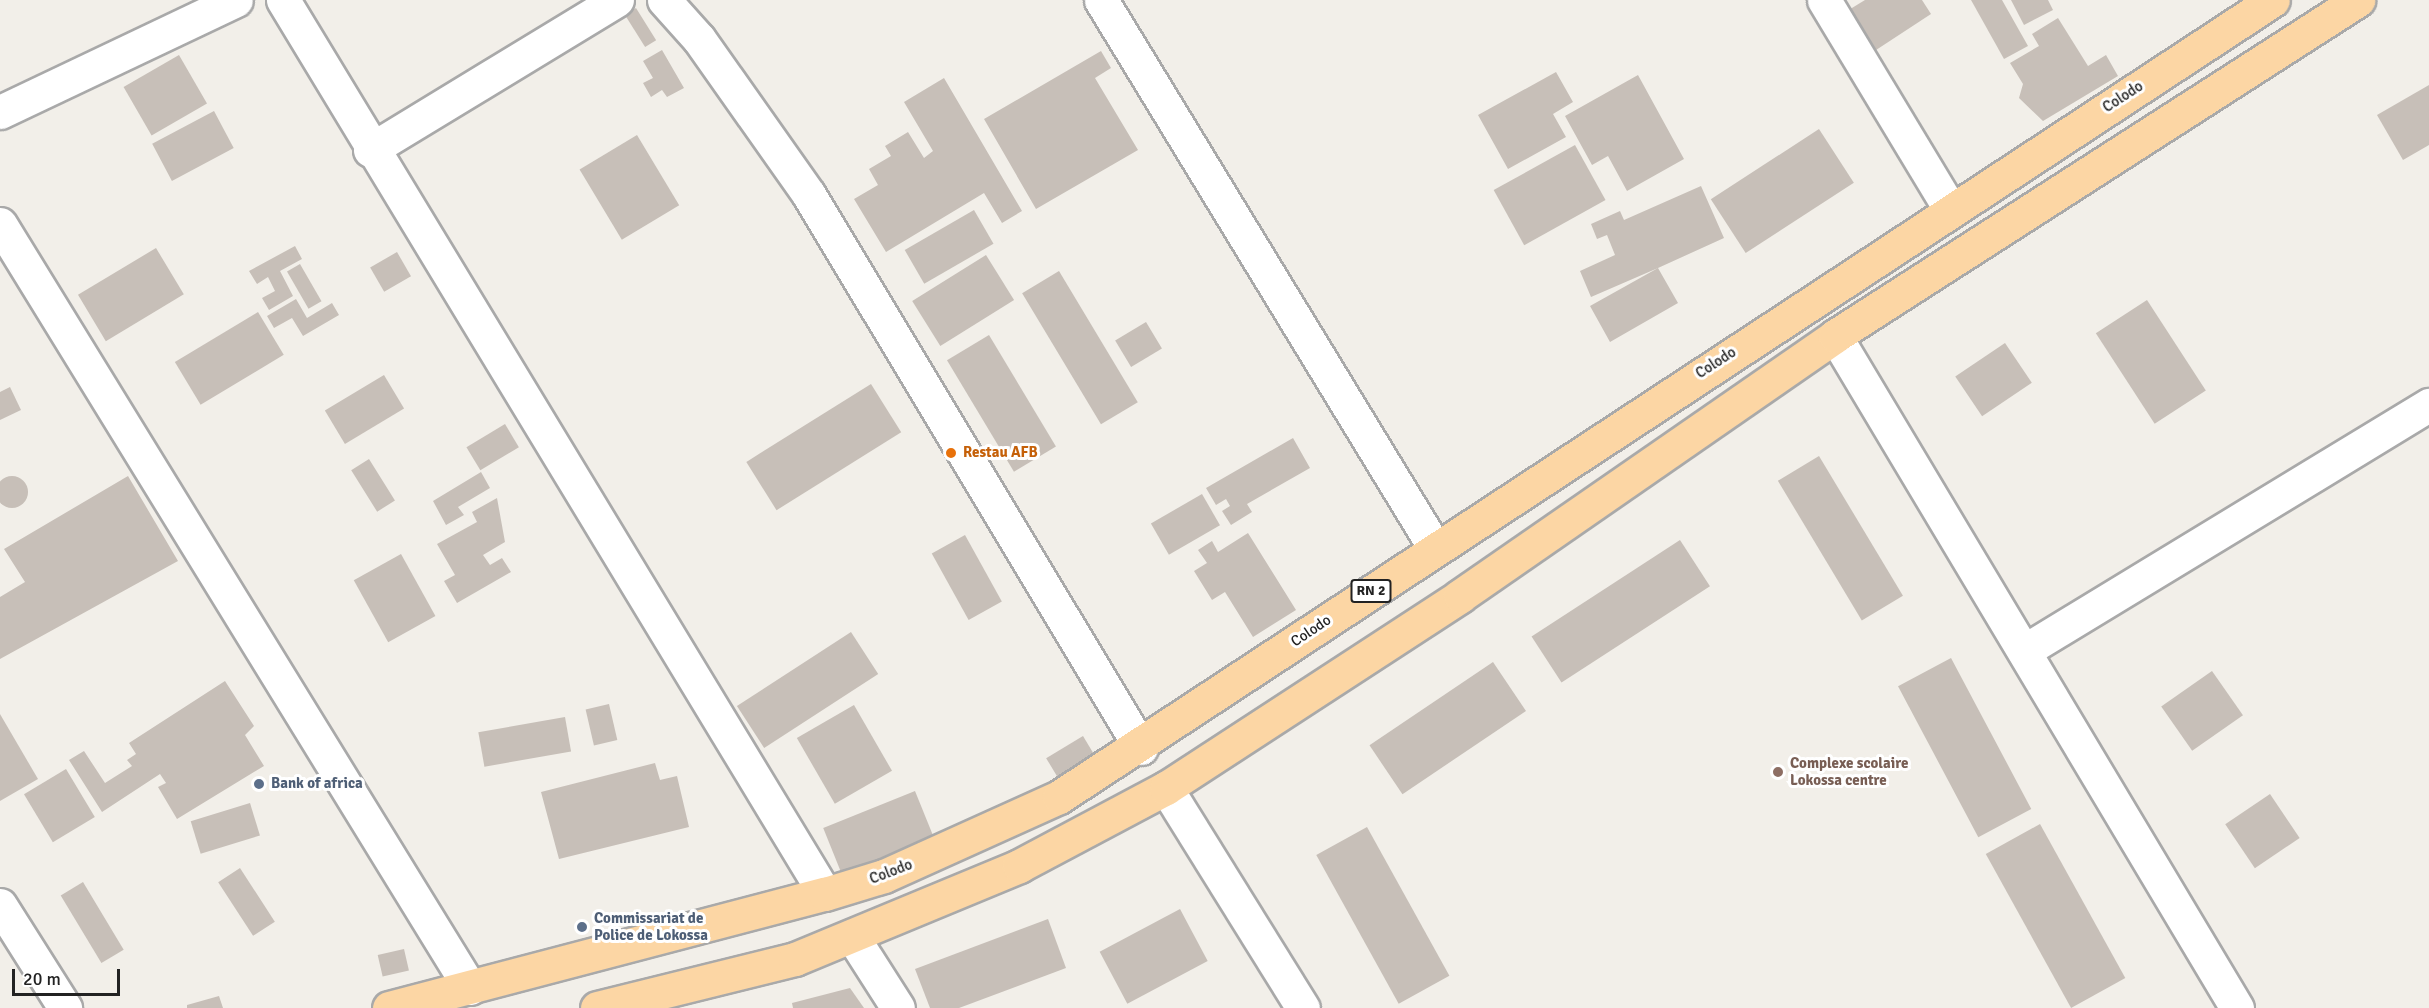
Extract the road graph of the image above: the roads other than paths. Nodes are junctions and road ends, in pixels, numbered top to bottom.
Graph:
1 (236, 0) edge
2 (283, 0) edge
3 (617, 0) edge
4 (664, 0) edge
5 (1101, 0) edge
6 (1824, 0) edge
7 (2273, 0) edge
8 (2358, 0) edge
9 (0, 112) edge
10 (370, 150) junction
11 (1950, 209) junction
12 (0, 225) edge
13 (1835, 336) junction
14 (2429, 405) edge
15 (1435, 548) junction
16 (2024, 651) junction
17 (1141, 748) junction
18 (1166, 788) junction
19 (825, 894) junction
20 (0, 904) edge
21 (852, 936) junction
22 (470, 988) junction
23 (65, 1008) edge
24 (389, 1008) edge
25 (597, 1008) edge
26 (898, 1008) edge
27 (1303, 1008) edge
28 (2237, 1008) edge

1 - 9 street
2 - 10 street
3 - 10 street
4 - 17 street
5 - 15 street
6 - 11 street
7 - 11 main road, Colodo / RN 2
8 - 13 main road
10 - 19 street
11 - 15 main road, Colodo / RN 2
12 - 22 street
13 - 16 street
13 - 18 main road
14 - 16 street
15 - 17 main road, Colodo / RN 2
16 - 28 street
17 - 19 main road, Colodo / RN 2
18 - 21 main road
18 - 27 street
19 - 22 main road, Colodo / RN 2
20 - 23 street
21 - 25 main road
21 - 26 street
22 - 24 main road, Colodo / RN 2

